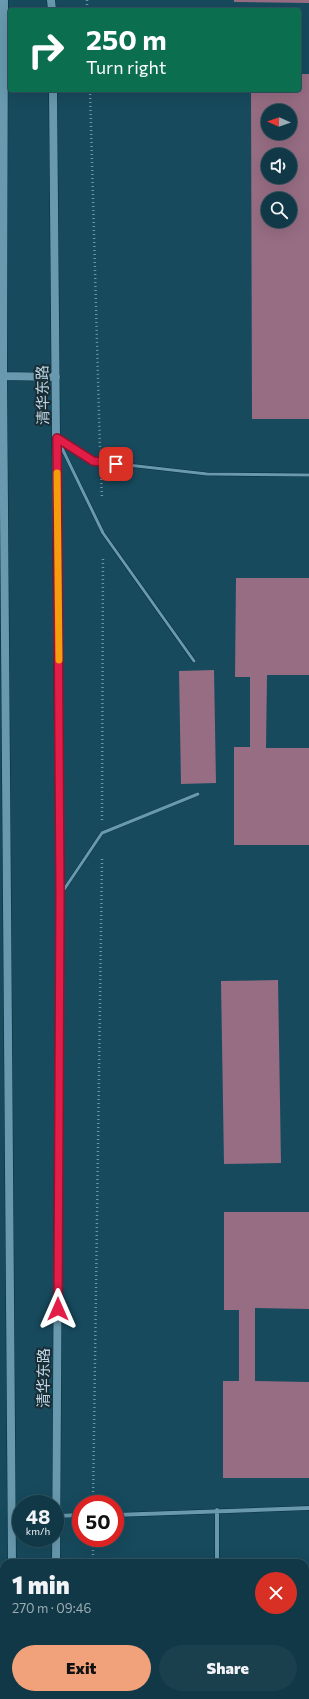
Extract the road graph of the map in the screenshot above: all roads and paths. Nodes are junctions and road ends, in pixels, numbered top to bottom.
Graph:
1 (4, 0) edge
2 (53, 92) edge
3 (90, 92) edge
4 (3, 376) junction
5 (56, 377) junction
6 (57, 438) junction
7 (101, 462) junction
8 (309, 475) edge
9 (102, 501) dead end
10 (103, 533) junction
11 (194, 661) dead end
12 (198, 794) dead end
13 (102, 833) junction
14 (60, 895) junction
15 (56, 1495) edge
16 (93, 1495) edge
17 (309, 1508) edge
18 (217, 1510) junction
19 (124, 1515) edge
20 (56, 1547) edge
21 (93, 1547) edge
22 (12, 1559) edge
23 (56, 1559) edge
24 (93, 1559) edge
25 (217, 1559) edge

1 - 4 main road
2 - 5 main road, 清华东路
3 - 7 path
4 - 5 main road
4 - 22 main road
5 - 6 main road, 清华东路
6 - 7 lane
6 - 10 lane
6 - 14 main road, 清华东路
7 - 8 lane
7 - 9 path
10 - 11 lane
10 - 13 path
12 - 13 lane
13 - 14 lane
13 - 16 path
14 - 15 main road, 清华东路
17 - 18 street
18 - 19 street
18 - 25 street
20 - 23 main road, 清华东路
21 - 24 path

